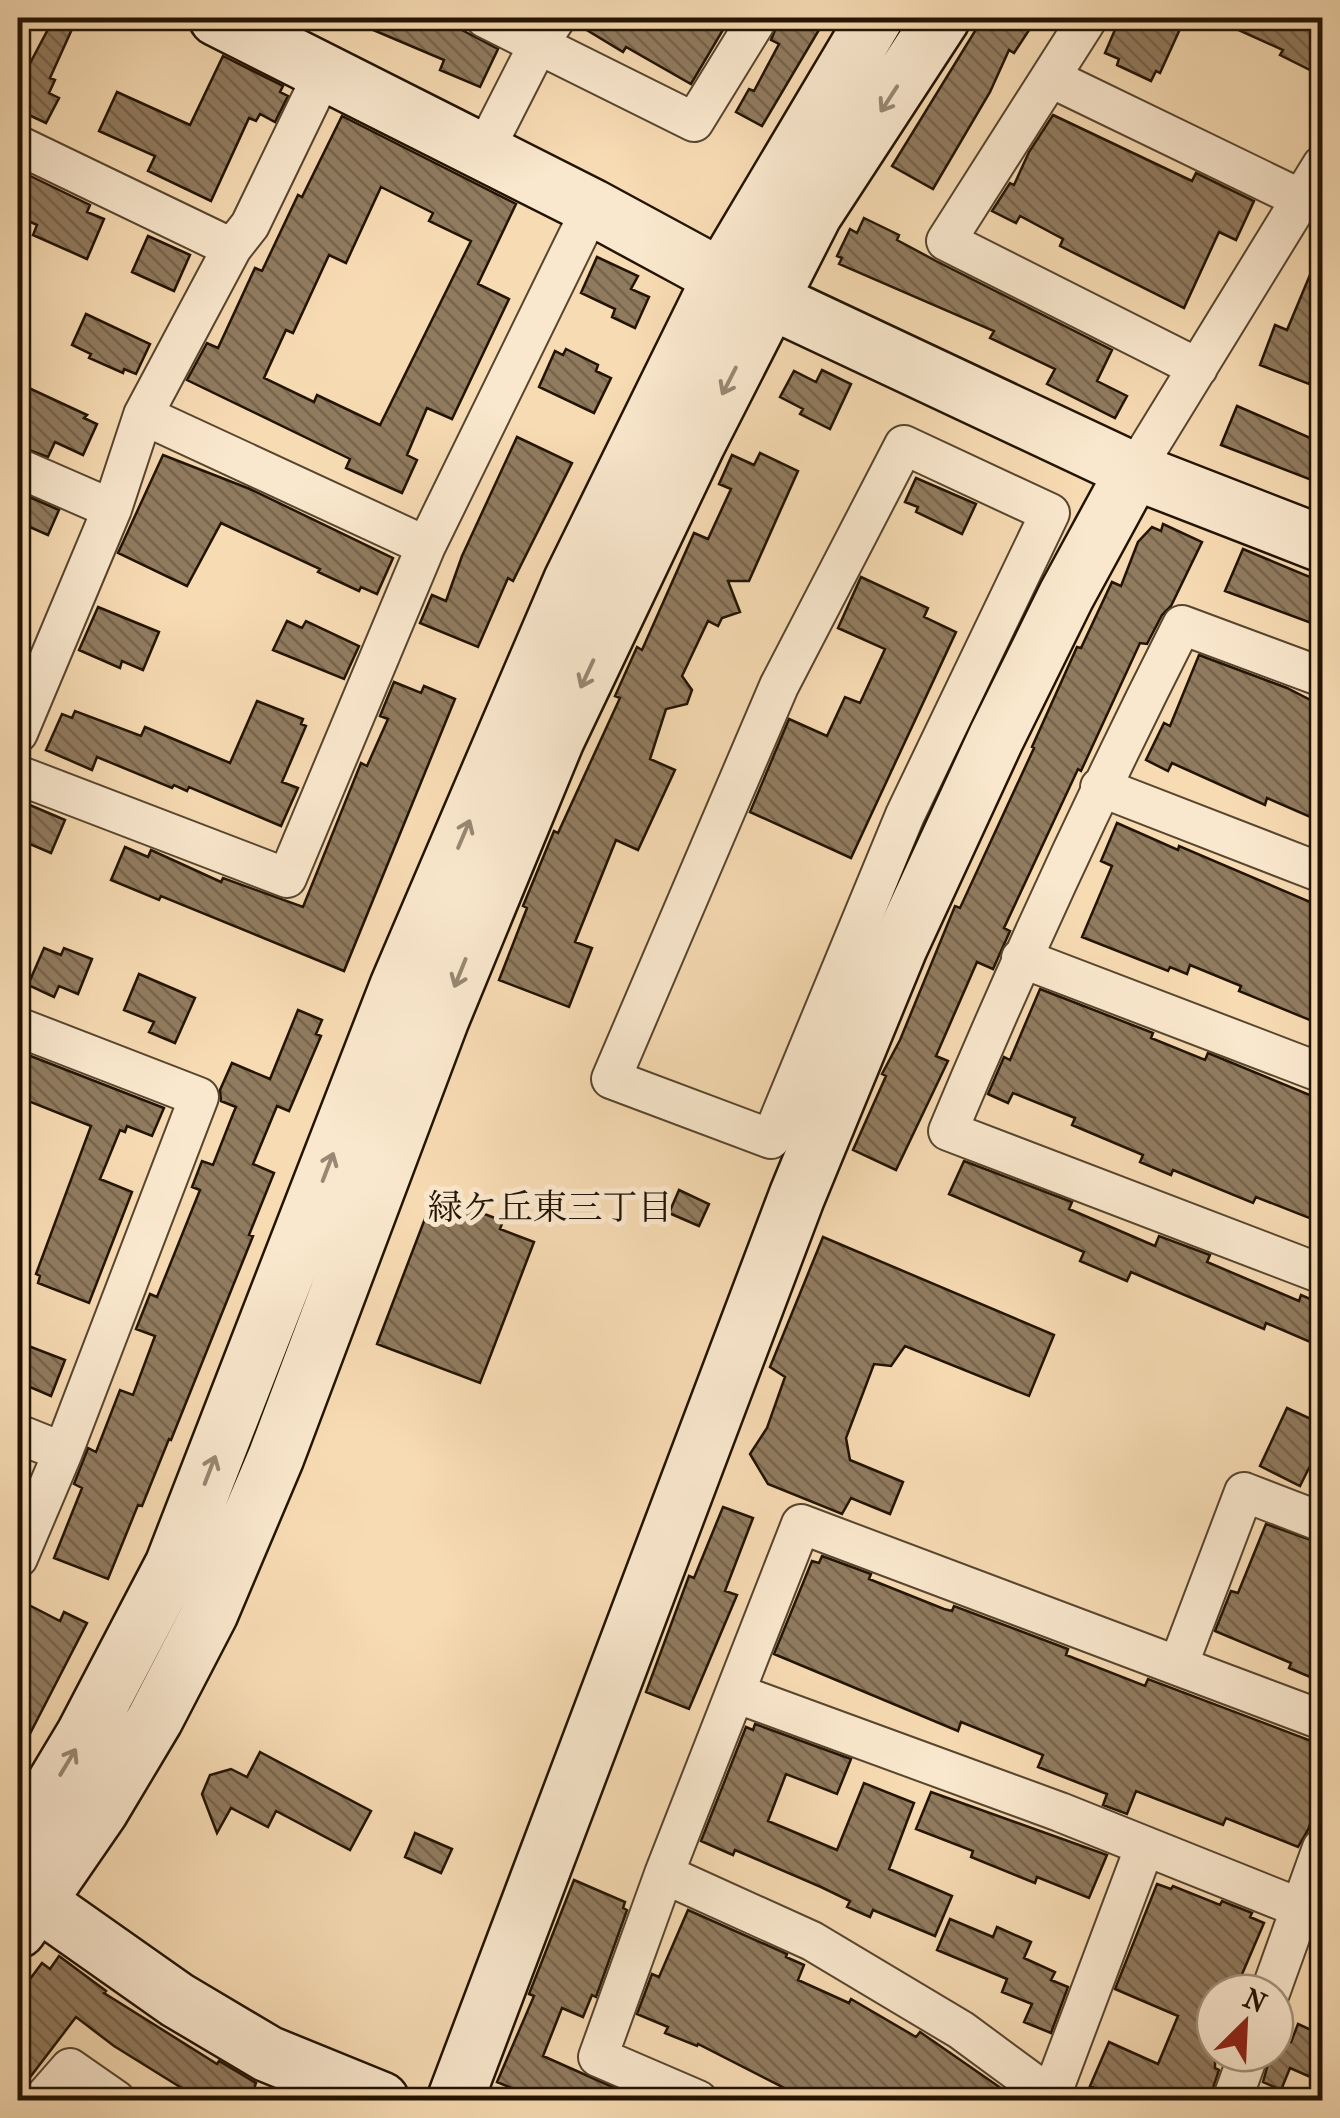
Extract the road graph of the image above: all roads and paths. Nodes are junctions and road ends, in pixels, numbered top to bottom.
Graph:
1 (217, 18) edge
2 (485, 18) edge
3 (758, 18) edge
4 (875, 18) edge
5 (942, 18) edge
6 (1088, 18) edge
7 (547, 31) edge
8 (324, 72) junction
9 (1051, 78) junction
10 (18, 146) edge
11 (483, 153) junction
12 (1322, 165) edge
13 (1302, 199) junction
14 (592, 207) junction
15 (232, 248) junction
16 (745, 288) junction
17 (1198, 368) junction
18 (143, 415) junction
19 (18, 468) edge
20 (1134, 471) junction
21 (112, 510) junction
22 (1322, 544) edge
23 (426, 546) junction
24 (1322, 677) edge
25 (974, 728) junction
26 (18, 733) edge
27 (18, 775) edge
28 (1100, 788) junction
29 (1322, 873) edge
30 (878, 939) junction
31 (1021, 958) junction
32 (18, 1028) edge
33 (1322, 1074) edge
34 (1322, 1274) edge
35 (18, 1434) edge
36 (63, 1452) junction
37 (1322, 1522) edge
38 (18, 1558) edge
39 (1178, 1666) junction
40 (736, 1692) junction
41 (1322, 1720) edge
42 (18, 1845) edge
43 (1145, 1846) junction
44 (1322, 1848) edge
45 (664, 1874) junction
46 (24, 1907) edge
47 (1300, 1908) junction
48 (1277, 1973) edge
49 (1242, 2073) edge
50 (1054, 2098) edge
51 (42, 2100) edge
52 (116, 2100) edge
53 (381, 2100) edge
54 (455, 2100) edge
55 (698, 2100) edge
56 (1232, 2100) edge

1 - 8 street
2 - 7 street
3 - 7 street
4 - 16 street
5 -> 16 street
6 - 9 street
7 - 11 street
8 - 11 street
8 - 15 street
9 - 13 street
9 - 17 street
10 - 15 street
11 - 14 street
12 - 13 street
13 - 17 street
14 - 16 street
14 - 23 street
15 - 18 street
16 - 20 street
42 -> 16 street
16 -> 46 street
17 - 20 street
18 - 21 street
18 - 23 street
19 - 21 street
20 - 22 street
20 - 25 street
21 - 26 street
23 - 27 street
24 - 28 street
25 - 30 street
25 - 30 street
28 - 29 street
28 - 31 street
30 - 54 street
31 - 33 street
31 - 34 street
32 - 36 street
35 - 36 street
36 - 38 street
37 - 39 street
39 - 40 street
39 - 41 street
40 - 43 street
40 - 45 street
43 - 47 street
43 - 50 street
44 - 47 street
45 - 50 street
45 - 55 street
46 - 53 street
47 - 48 street
49 - 56 street
51 - 52 street

